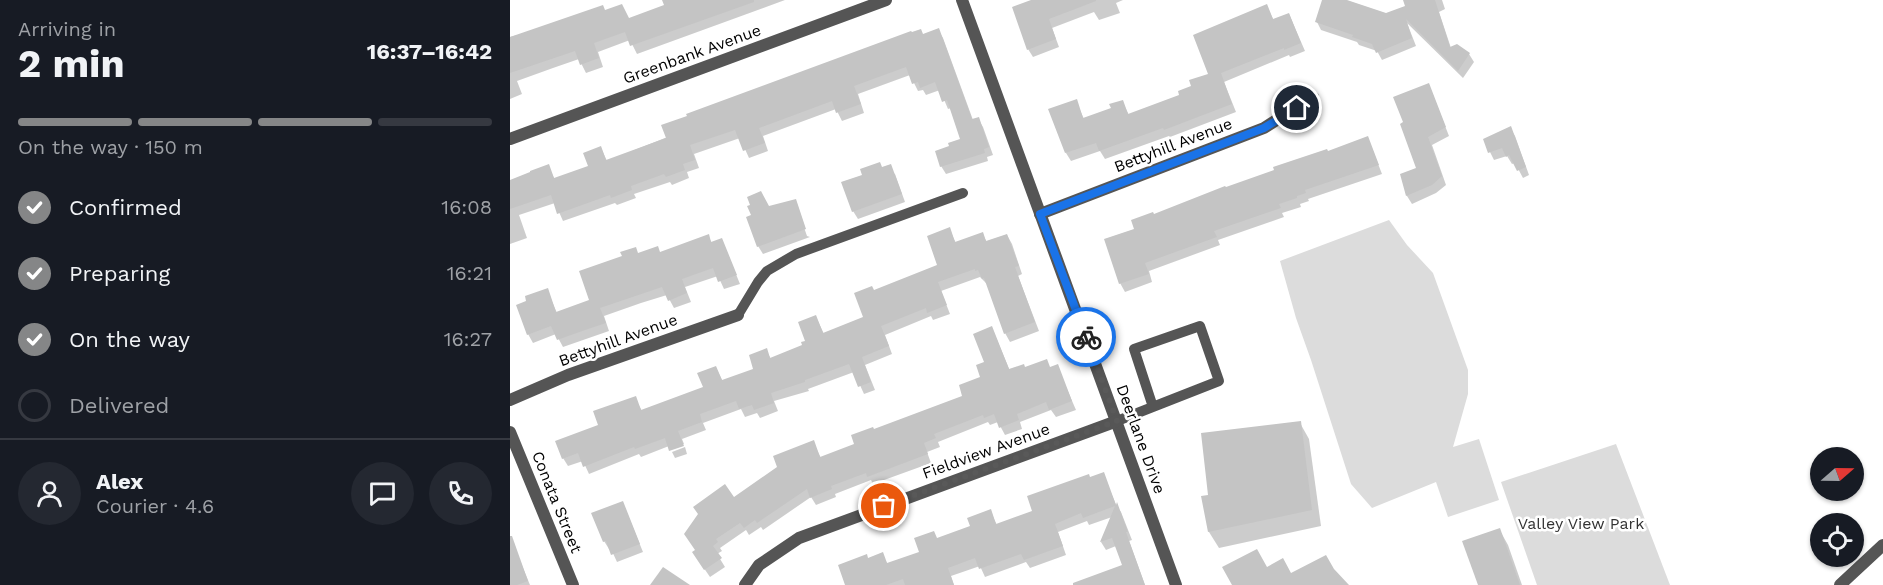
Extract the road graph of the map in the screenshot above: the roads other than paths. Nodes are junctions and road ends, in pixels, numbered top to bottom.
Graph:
1 (886, 0) edge
2 (962, 0) edge
3 (1313, 98) dead end
4 (510, 139) edge
5 (963, 193) dead end
6 (1040, 214) junction
7 (738, 315) joint
8 (510, 400) edge
9 (1153, 406) junction
10 (1117, 421) junction
11 (510, 432) edge
12 (1883, 545) edge
13 (573, 585) edge
14 (745, 585) edge
15 (1176, 585) edge
16 (1840, 585) edge

1 - 4 street, Greenbank Avenue
2 - 6 street, Deerlane Drive
3 - 6 street, Bettyhill Avenue
5 - 7 lane
6 - 10 street, Deerlane Drive
7 - 8 street, Bettyhill Avenue
9 - 9 lane
9 - 10 lane
10 - 14 street, Fieldview Avenue
10 - 15 street, Deerlane Drive
11 - 13 street, Conata Street
12 - 16 street

